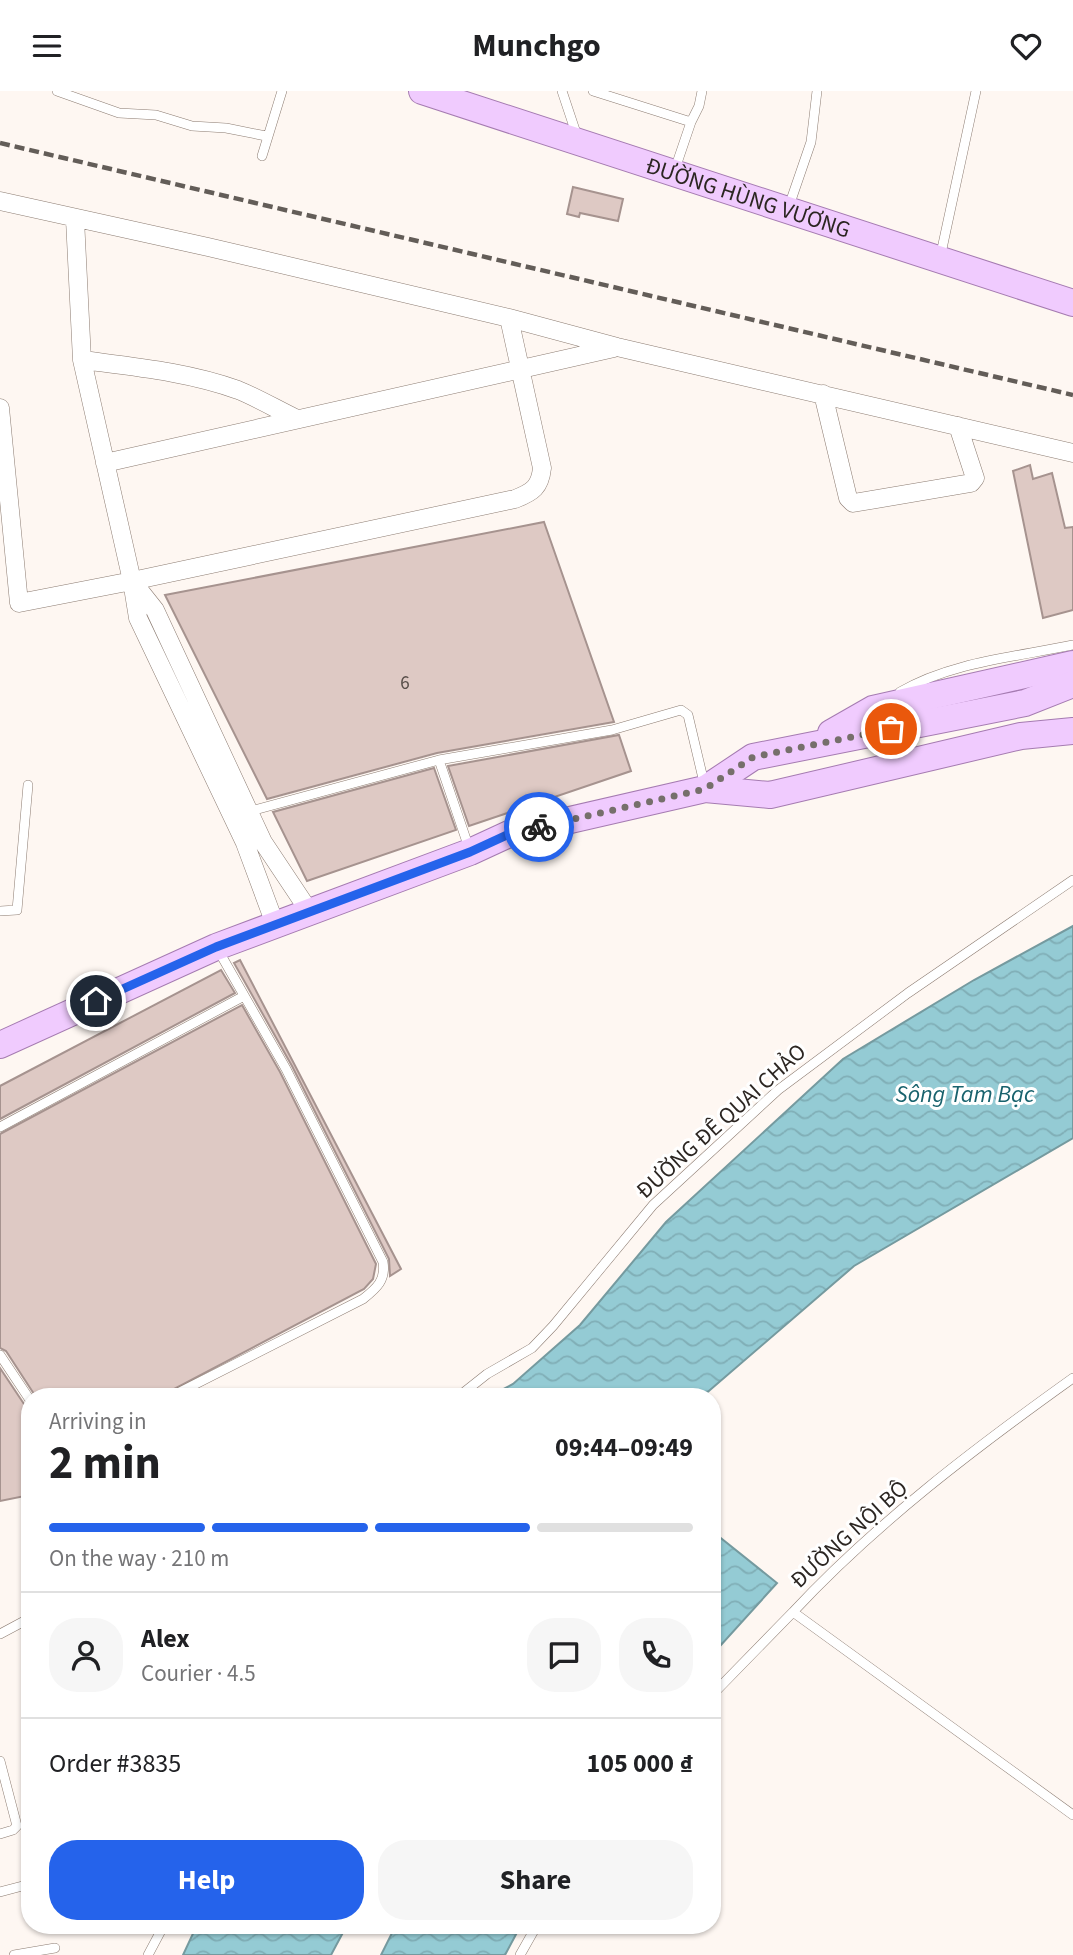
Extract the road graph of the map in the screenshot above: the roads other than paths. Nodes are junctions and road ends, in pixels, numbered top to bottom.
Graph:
1 (57, 91) edge
2 (282, 91) edge
3 (422, 91) edge
4 (562, 91) edge
5 (593, 91) edge
6 (702, 91) edge
7 (817, 91) edge
8 (976, 91) edge
9 (691, 122) junction
10 (266, 136) junction
11 (580, 142) junction
12 (262, 156) dead end
13 (674, 174) junction
14 (0, 201) edge
15 (787, 211) junction
16 (75, 219) junction
17 (939, 260) junction
18 (1073, 303) edge
19 (509, 319) junction
20 (617, 347) junction
21 (82, 360) junction
22 (520, 369) junction
23 (823, 394) junction
24 (0, 408) edge
25 (297, 419) junction
26 (958, 426) junction
27 (1073, 453) edge
28 (105, 463) junction
29 (3, 472) edge
30 (132, 581) junction
31 (1073, 645) edge
32 (1073, 663) edge
33 (1073, 684) edge
34 (1073, 699) edge
35 (1025, 703) junction
36 (873, 709) junction
37 (1073, 720) edge
38 (1073, 731) edge
39 (1021, 736) junction
40 (811, 744) junction
41 (439, 760) junction
42 (28, 785) dead end
43 (705, 789) junction
44 (241, 815) junction
45 (470, 852) junction
46 (1073, 880) edge
47 (0, 911) edge
48 (309, 911) junction
49 (275, 924) junction
50 (216, 947) junction
51 (244, 996) junction
52 (0, 1045) edge
53 (0, 1127) edge
54 (0, 1355) edge
55 (1073, 1378) edge
56 (22, 1388) edge
57 (188, 1388) edge
58 (469, 1388) edge
59 (793, 1612) junction
60 (21, 1623) edge
61 (0, 1634) edge
62 (721, 1686) edge
63 (0, 1761) edge
64 (1073, 1815) edge
65 (0, 1834) edge
66 (21, 1886) edge
67 (0, 1892) edge
68 (159, 1934) edge
69 (532, 1934) edge
70 (55, 1948) dead end
71 (14, 1955) edge
72 (148, 1955) edge
73 (520, 1955) edge

1 - 10 lane
2 - 10 lane
3 - 11 main road, ĐƯỜNG HÙNG VƯƠNG
4 - 11 lane
5 - 9 lane
6 - 9 lane
7 - 15 lane
8 - 17 lane
9 - 13 lane
10 - 12 lane
11 - 13 main road, ĐƯỜNG HÙNG VƯƠNG
13 - 15 main road, ĐƯỜNG HÙNG VƯƠNG
14 - 16 street
15 - 17 main road, ĐƯỜNG HÙNG VƯƠNG
16 - 19 street
16 - 21 street
17 - 18 main road, ĐƯỜNG HÙNG VƯƠNG
19 - 20 street
19 - 22 street
20 - 22 street
20 - 23 street
21 - 25 street
21 - 28 street
22 - 25 street
22 - 30 street
23 - 26 street
23 - 26 street
24 - 29 street
25 - 28 street
26 - 27 street
28 - 30 street
29 - 30 street
30 - 44 street
31 - 36 lane
32 - 36 main road
33 - 35 main road
34 - 35 main road
35 - 40 main road
36 - 40 main road
37 - 39 main road
38 - 39 main road
39 - 43 main road
40 - 43 main road
41 - 43 lane
41 - 44 lane
41 - 45 lane
42 - 47 lane
43 - 45 main road
44 - 48 street
44 - 49 street
45 - 48 main road
46 - 58 lane, ĐƯỜNG ĐÊ QUAI CHẢO
48 - 49 main road
49 - 50 main road
50 - 51 lane
50 - 52 main road
51 - 53 lane
51 - 57 lane
54 - 56 lane
55 - 59 lane, ĐƯỜNG NỘI BỘ
59 - 62 lane
59 - 64 lane, ĐƯỜNG NỘI BỘ
60 - 61 lane
63 - 65 lane
66 - 67 lane
68 - 72 lane
69 - 73 lane
70 - 71 lane

